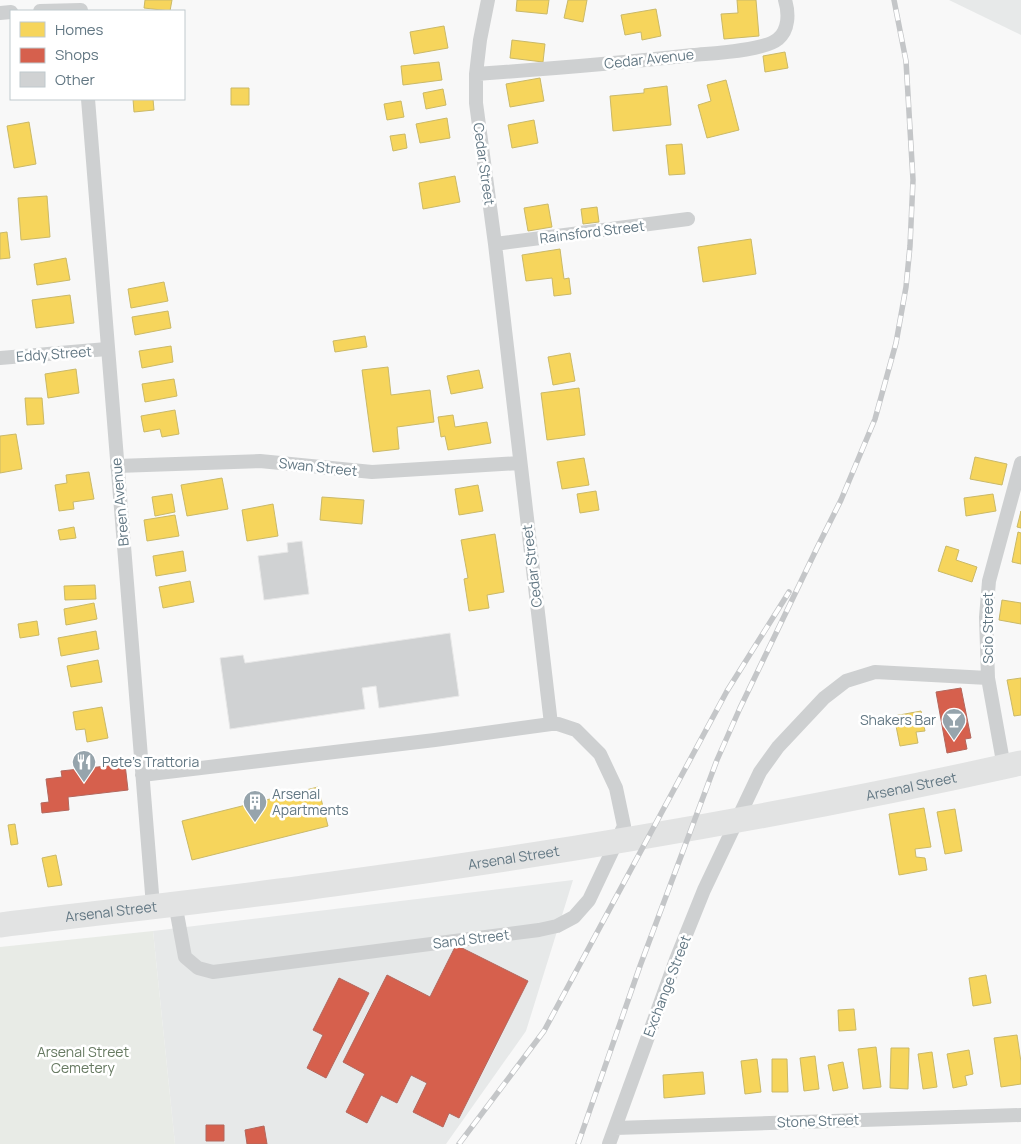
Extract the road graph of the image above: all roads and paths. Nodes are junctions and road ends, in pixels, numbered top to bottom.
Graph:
1 (488, 0) edge
2 (785, 0) edge
3 (81, 7) edge
4 (50, 10) edge
5 (476, 74) junction
6 (88, 100) edge
7 (688, 220) dead end
8 (495, 244) junction
9 (107, 349) junction
10 (0, 358) edge
11 (1021, 462) edge
12 (520, 464) junction
13 (116, 466) junction
14 (988, 678) junction
15 (551, 724) junction
16 (1012, 765) edge
17 (142, 775) junction
18 (164, 905) junction
19 (0, 925) edge
20 (1021, 1115) edge
21 (614, 1128) junction
22 (609, 1144) edge

1 - 5 street, Cedar Street
2 - 5 street, Cedar Avenue
3 - 4 street
5 - 8 street, Cedar Street
6 - 9 street, Breen Avenue
7 - 8 street, Rainsford Street
8 - 12 street, Cedar Street
9 - 10 street, Eddy Street
9 - 13 street, Breen Avenue
11 - 14 street, Scio Street
12 - 13 street, Swan Street
12 - 15 street, Cedar Street
13 - 17 street, Breen Avenue
14 - 16 street, Scio Street
14 - 21 street, Exchange Street
15 - 17 street
15 - 18 street, Sand Street
16 - 18 highway, Arsenal Street
17 - 18 street, Breen Avenue
18 - 19 highway, Arsenal Street
20 - 21 street, Stone Street
21 - 22 street, Exchange Street

